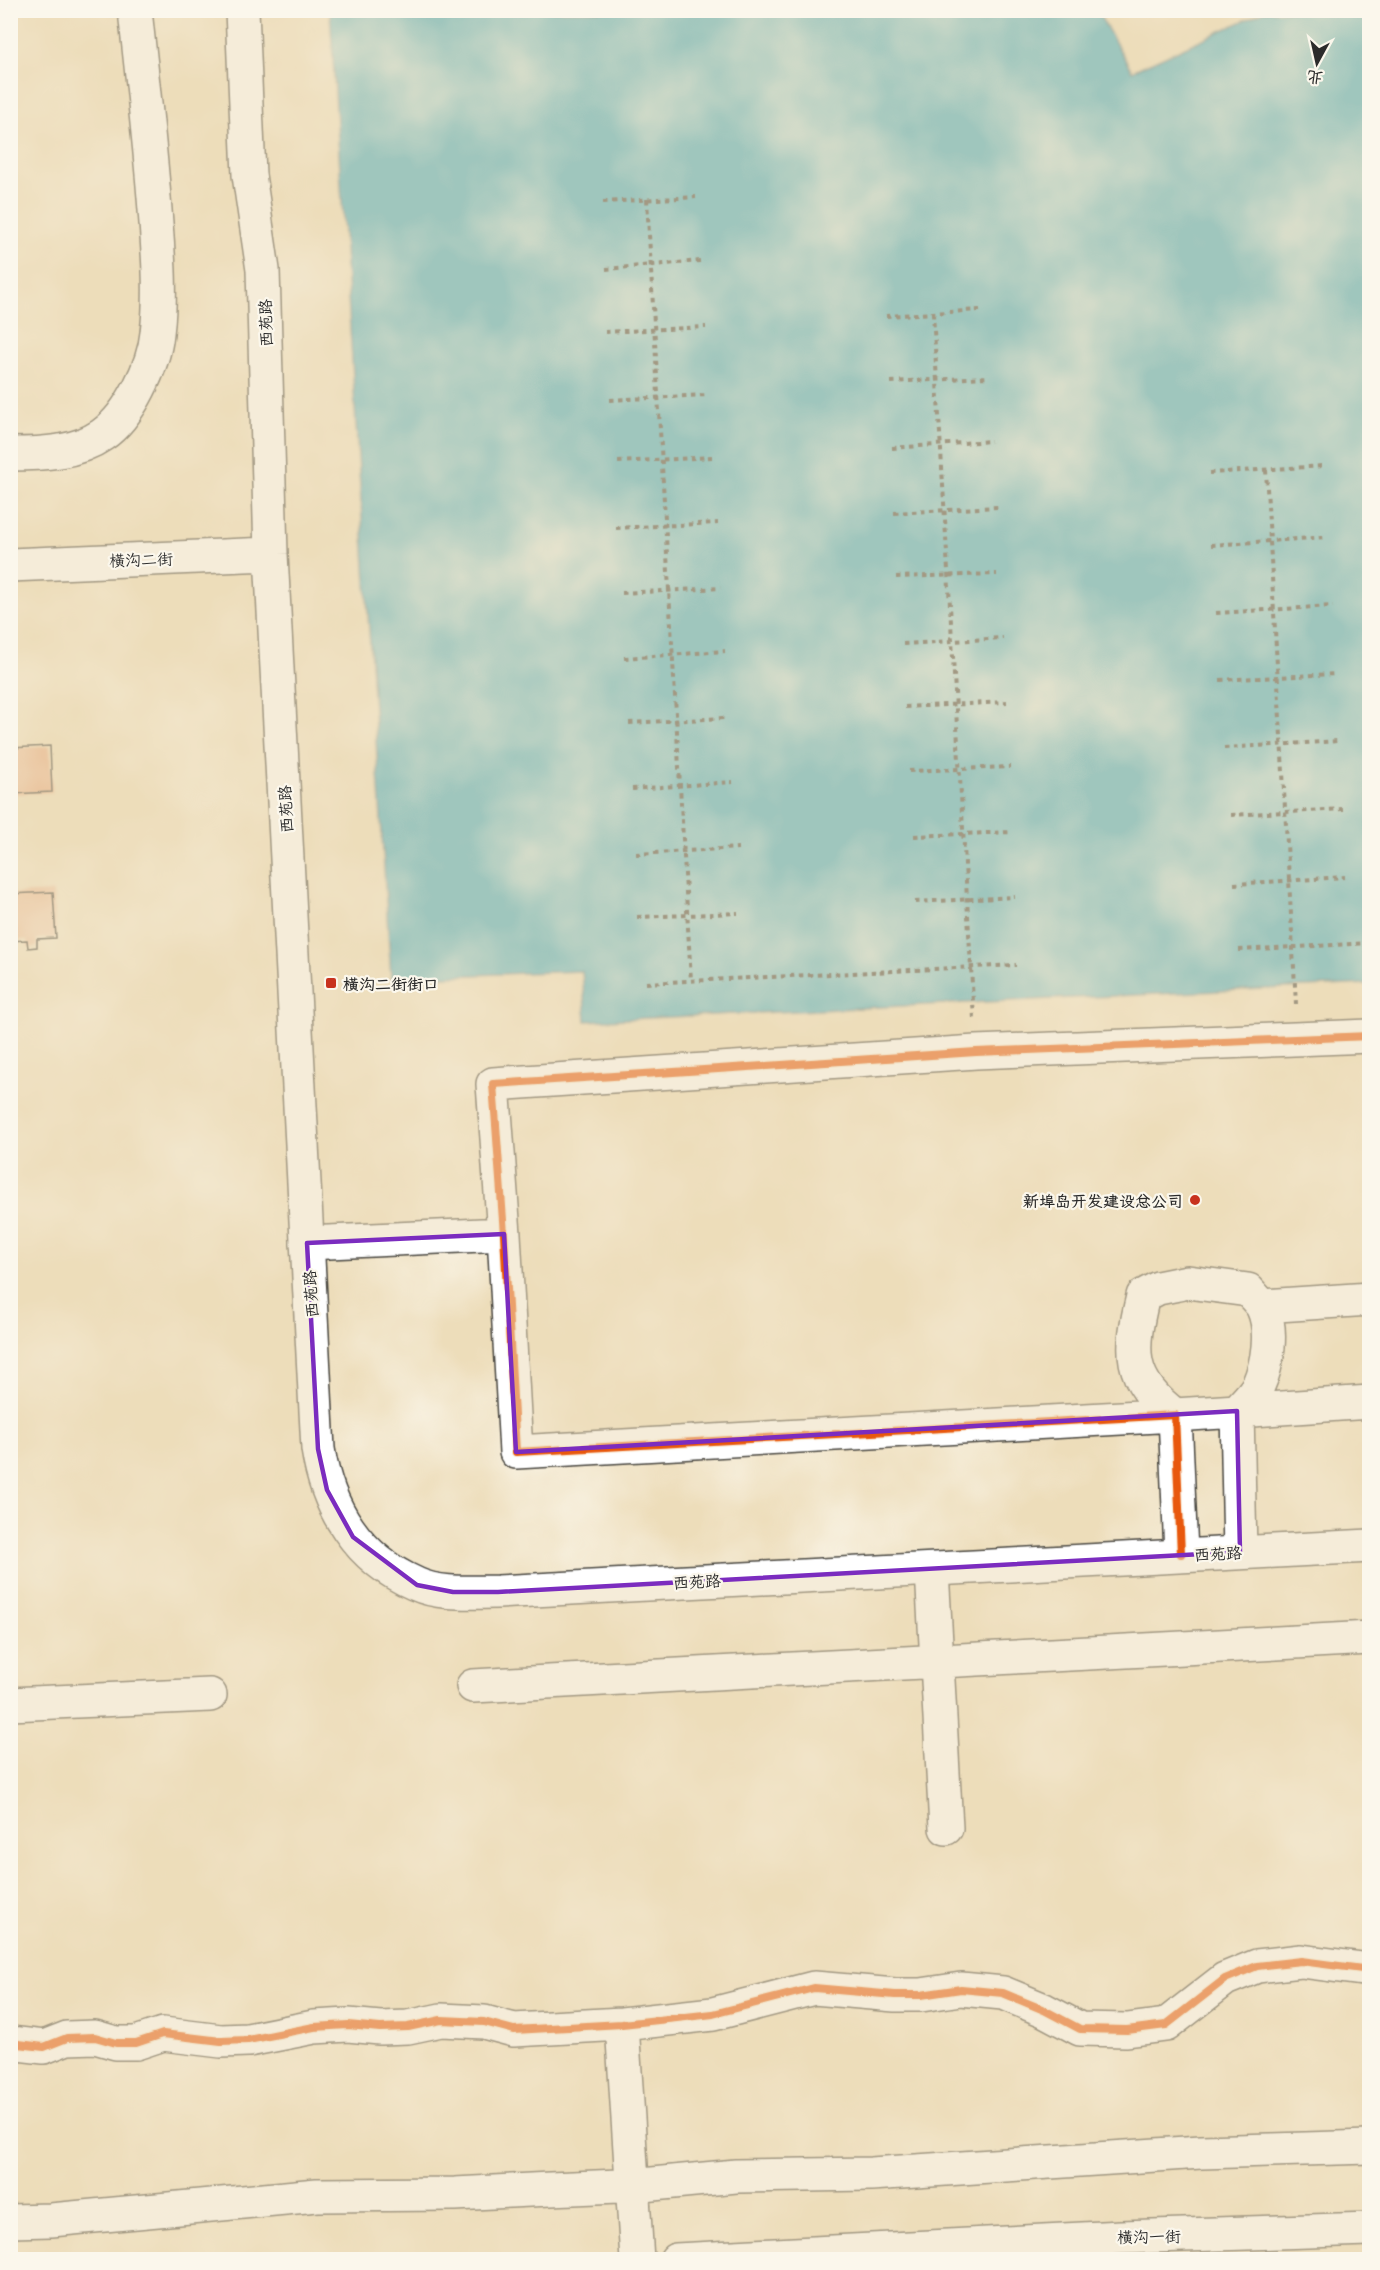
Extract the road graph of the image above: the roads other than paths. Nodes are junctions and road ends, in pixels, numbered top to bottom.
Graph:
1 (135, 10) edge
2 (242, 10) edge
3 (10, 454) edge
4 (271, 554) junction
5 (10, 565) edge
6 (1370, 1036) edge
7 (504, 1234) junction
8 (307, 1243) junction
9 (1370, 1299) edge
10 (1262, 1306) junction
11 (1370, 1402) edge
12 (1237, 1411) junction
13 (1175, 1415) junction
14 (1370, 1546) edge
15 (1240, 1552) junction
16 (1181, 1554) junction
17 (932, 1570) junction
18 (1370, 1638) edge
19 (936, 1661) junction
20 (473, 1686) dead end
21 (210, 1695) dead end
22 (10, 1704) edge
23 (946, 1828) dead end
24 (1370, 1970) edge
25 (622, 2024) junction
26 (10, 2043) edge
27 (1370, 2147) edge
28 (634, 2185) junction
29 (10, 2221) edge
30 (1370, 2229) edge
31 (637, 2259) edge
32 (676, 2259) edge

1 - 3 street
2 - 4 street, 西苑路
4 - 5 street, 横沟二街
4 - 8 street, 西苑路
6 - 7 street
7 - 8 street
7 - 13 street
8 - 17 street, 西苑路
9 - 10 street
10 - 12 street
10 - 13 street
11 - 12 street
12 - 13 street
12 - 15 street
13 - 16 street
14 - 15 street, 西苑路
15 - 16 street, 西苑路
16 - 17 street, 西苑路
17 - 19 street
18 - 19 street
19 - 20 street
19 - 23 street
21 - 22 street
24 - 25 street
25 - 26 street
25 - 28 street
27 - 28 street
28 - 29 street
28 - 31 street
30 - 32 street, 横沟一街

